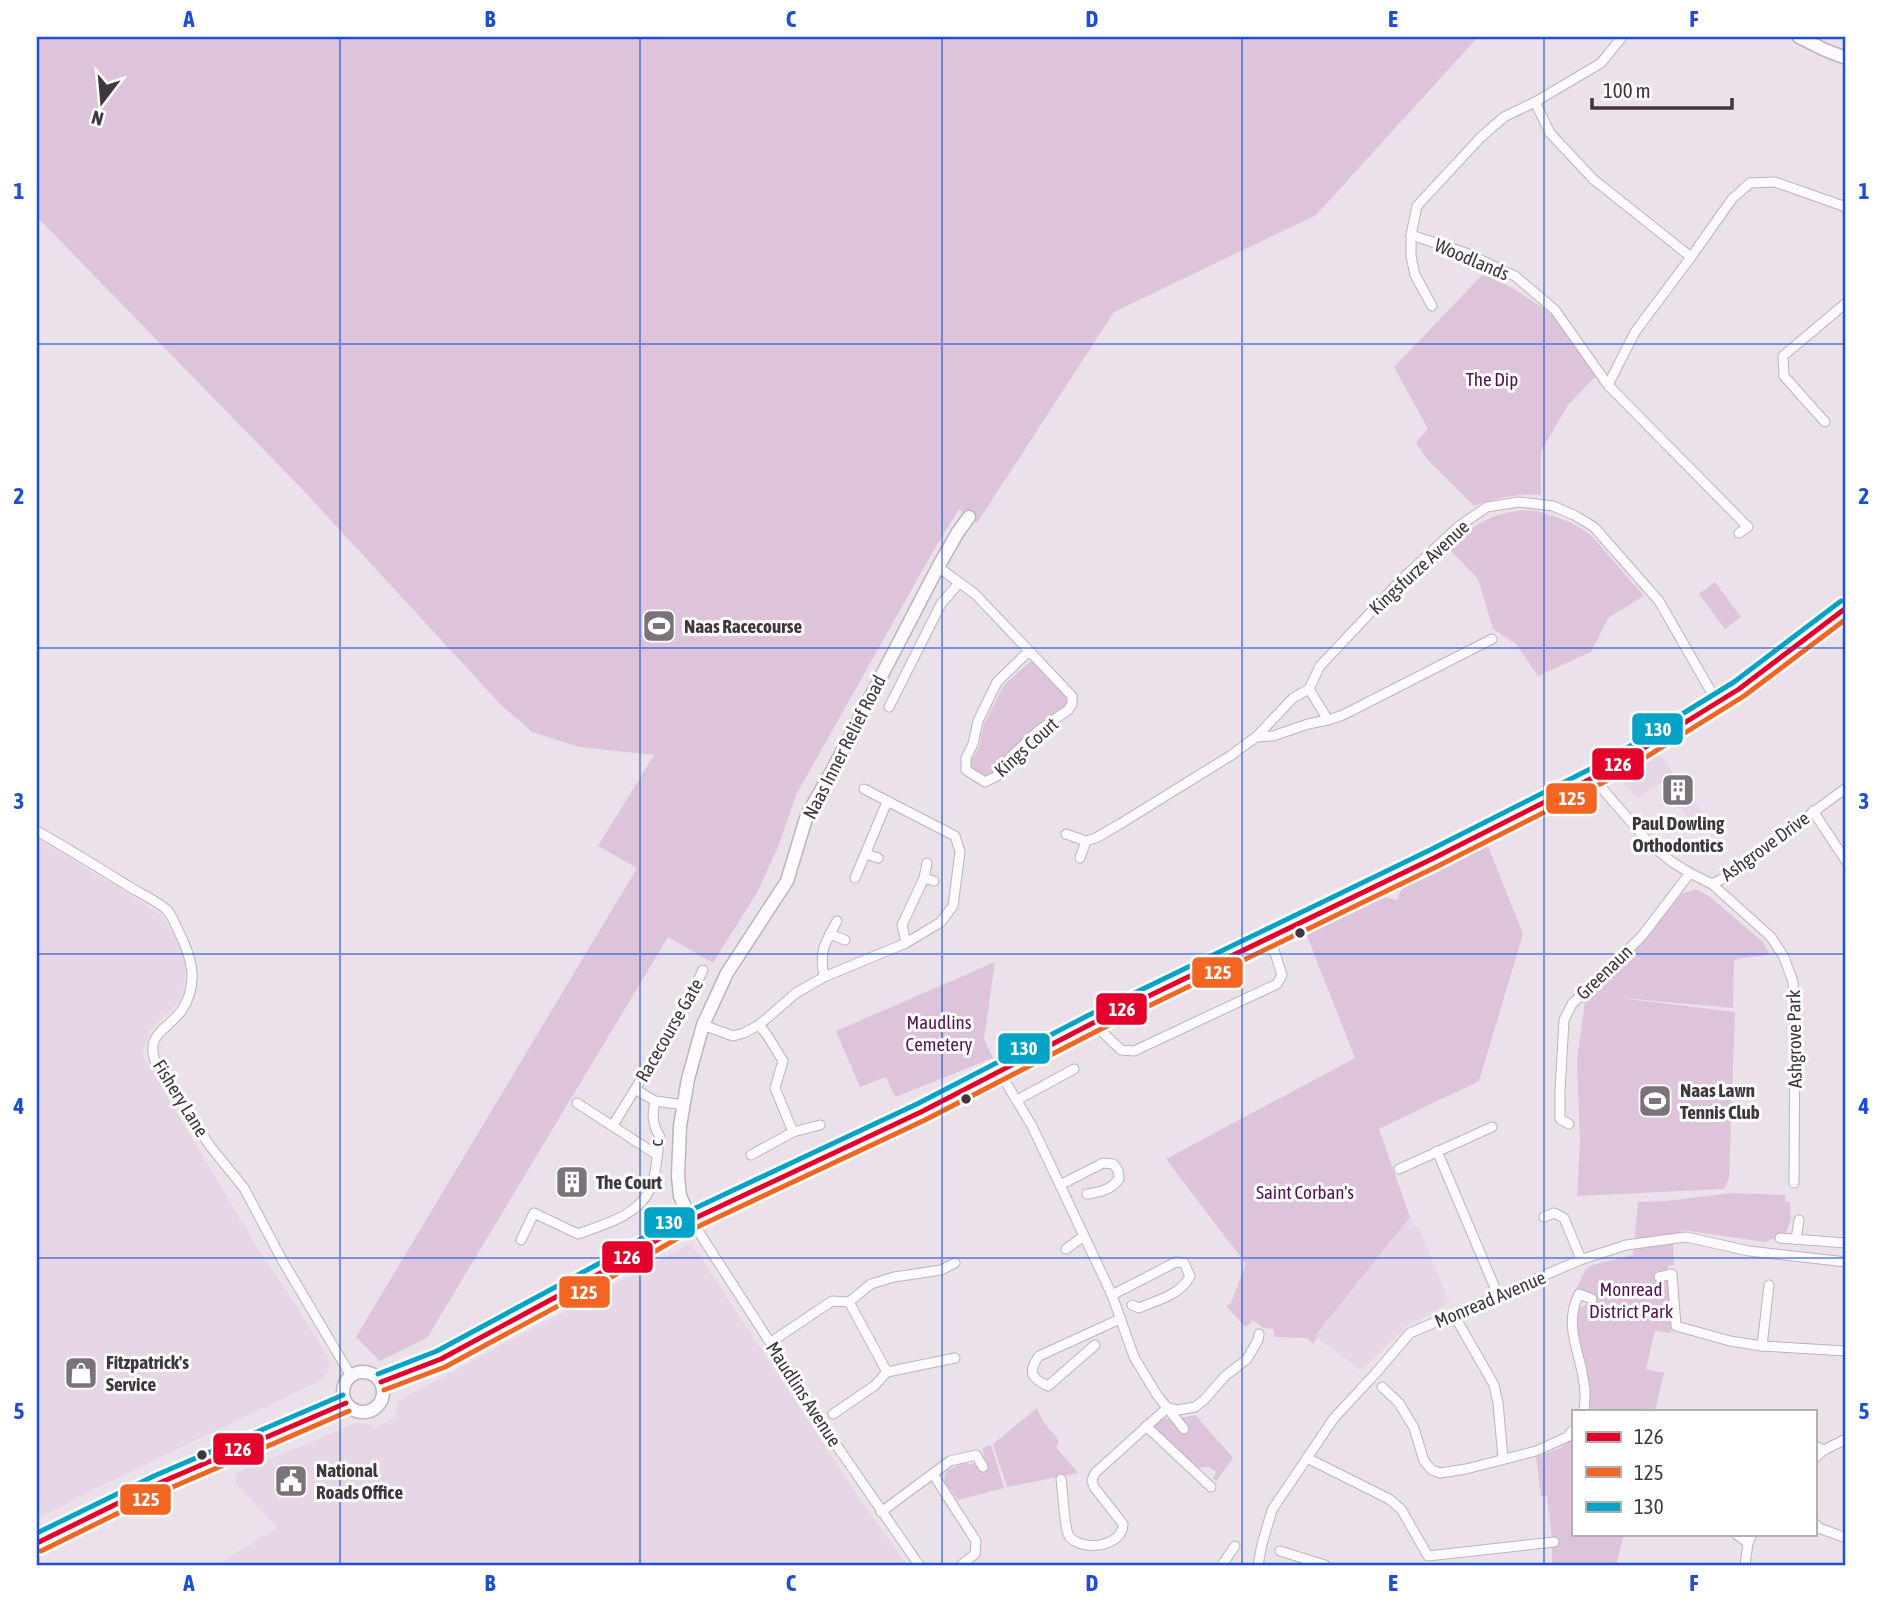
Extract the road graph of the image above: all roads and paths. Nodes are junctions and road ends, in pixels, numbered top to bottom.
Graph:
1 (1622, 37) edge
2 (1799, 37) edge
3 (1846, 58) edge
4 (1535, 102) junction
5 (1846, 209) edge
6 (1411, 235) junction
7 (1691, 257) junction
8 (1846, 303) edge
9 (1432, 306) dead end
10 (1608, 385) junction
11 (1825, 422) dead end
12 (969, 517) dead end
13 (1739, 533) dead end
14 (938, 567) junction
15 (959, 583) junction
16 (1846, 608) edge
17 (1492, 639) dead end
18 (1029, 651) junction
19 (1309, 689) junction
20 (1717, 702) junction
21 (889, 707) dead end
22 (1328, 720) junction
23 (1256, 737) junction
24 (1593, 778) junction
25 (1846, 788) edge
26 (864, 789) dead end
27 (887, 802) junction
28 (1813, 811) junction
29 (37, 831) edge
30 (1066, 834) dead end
31 (1086, 841) junction
32 (866, 854) junction
33 (878, 858) dead end
34 (1080, 858) dead end
35 (1846, 861) edge
36 (927, 863) dead end
37 (1690, 873) junction
38 (855, 878) dead end
39 (924, 878) junction
40 (934, 881) dead end
41 (1712, 884) junction
42 (838, 921) dead end
43 (830, 934) junction
44 (1269, 938) junction
45 (845, 940) dead end
46 (906, 943) junction
47 (703, 971) dead end
48 (824, 976) junction
49 (1093, 1023) junction
50 (703, 1025) junction
51 (759, 1026) junction
52 (1074, 1069) dead end
53 (999, 1072) junction
54 (635, 1090) junction
55 (1017, 1100) junction
56 (655, 1101) junction
57 (577, 1102) dead end
58 (684, 1105) junction
59 (1569, 1124) dead end
60 (613, 1125) junction
61 (820, 1125) dead end
62 (1492, 1127) dead end
63 (793, 1132) junction
64 (1437, 1151) junction
65 (657, 1155) junction
66 (751, 1155) dead end
67 (1399, 1169) dead end
68 (1794, 1183) dead end
69 (1060, 1185) junction
70 (1087, 1194) dead end
71 (1544, 1217) dead end
72 (691, 1220) junction
73 (1799, 1220) dead end
74 (1084, 1236) junction
75 (1780, 1238) dead end
76 (1796, 1239) junction
77 (521, 1240) dead end
78 (1846, 1243) edge
79 (1066, 1249) dead end
80 (1581, 1259) junction
81 (1846, 1262) edge
82 (955, 1263) dead end
83 (1659, 1277) dead end
84 (1769, 1285) dead end
85 (1112, 1295) junction
86 (1498, 1295) junction
87 (1592, 1298) dead end
88 (849, 1301) junction
89 (1132, 1306) dead end
90 (1454, 1315) junction
91 (1120, 1320) junction
92 (1259, 1334) dead end
93 (771, 1342) junction
94 (1095, 1345) dead end
95 (1762, 1346) junction
96 (1846, 1351) edge
97 (955, 1358) dead end
98 (887, 1372) junction
99 (351, 1376) junction
100 (381, 1382) junction
101 (1382, 1387) dead end
102 (346, 1403) junction
103 (1167, 1408) junction
104 (1584, 1410) edge
105 (833, 1414) dead end
106 (1146, 1426) junction
107 (1184, 1429) dead end
108 (1572, 1431) edge
109 (1846, 1439) edge
110 (1816, 1446) edge
111 (1824, 1450) junction
112 (1816, 1457) edge
113 (1307, 1458) junction
114 (1503, 1458) junction
115 (983, 1467) dead end
116 (933, 1474) junction
117 (1061, 1479) dead end
118 (1211, 1487) dead end
119 (881, 1512) junction
120 (1816, 1525) edge
121 (1738, 1536) edge
122 (1751, 1536) edge
123 (1846, 1538) edge
124 (1554, 1542) dead end
125 (37, 1543) edge
126 (1748, 1544) junction
127 (1235, 1546) dead end
128 (1280, 1551) dead end
129 (919, 1565) edge
130 (961, 1565) edge
131 (1222, 1565) edge
132 (1258, 1565) edge
133 (1325, 1565) edge
134 (1745, 1565) edge

1 - 4 street, Woodlands
2 - 3 main road
4 - 6 street, Woodlands
4 - 7 street
5 - 7 street
6 - 9 street, Woodlands
6 - 10 street, Woodlands
7 - 10 street
8 - 11 street
10 - 13 street, Woodlands
12 - 14 main road, Naas Inner Relief Road
14 - 15 street, Kings Court
14 - 50 main road, Naas Inner Relief Road
15 - 18 street, Kings Court
15 - 21 street
16 - 20 main road
17 - 22 street, Kingsfurze Avenue
18 - 18 street, Kings Court
19 - 20 street, Kingsfurze Avenue
19 - 22 street
19 - 23 street, Kingsfurze Avenue
20 - 24 main road
22 - 23 street, Kingsfurze Avenue
23 - 31 street, Kingsfurze Avenue
24 - 37 street, Ashgrove Drive
24 - 44 main road
25 - 28 street, Ashgrove Drive
26 - 27 street
27 - 32 street
27 - 46 street
28 - 35 street
28 - 41 street, Ashgrove Drive
29 - 99 street, Fishery Lane
30 - 31 street
31 - 34 street
32 - 33 street
32 - 38 street
36 - 39 street
37 - 41 street, Ashgrove Drive
37 - 59 street, Greenaun
39 - 40 street
39 - 46 street
41 - 68 street, Ashgrove Park
42 - 43 street
43 - 45 street
43 - 48 street
44 - 49 main road
44 - 49 street
46 - 48 street
47 - 54 street, Racecourse Gate
48 - 51 street
49 - 53 main road
50 - 51 street
50 - 58 main road, Naas Inner Relief Road
51 - 63 street
52 - 55 street
53 - 55 street
53 - 72 main road
54 - 56 street, Racecourse Gate
54 - 60 street, Racecourse Gate
55 - 69 street
56 - 58 street, Racecourse Gate
56 - 65 street, c
57 - 60 street
58 - 72 main road, Naas Inner Relief Road
60 - 65 street
61 - 63 street
62 - 64 street
63 - 66 street
64 - 67 street
64 - 86 street
65 - 77 street, c
69 - 70 street
69 - 74 street
71 - 80 street
72 - 93 street, Maudlins Avenue
72 - 100 main road
73 - 76 street
74 - 79 street
74 - 85 street
75 - 76 street
76 - 78 street
80 - 81 street, Monread Avenue
80 - 86 street, Monread Avenue
82 - 88 street
83 - 95 street
84 - 95 street
85 - 89 street
85 - 91 street
86 - 90 street, Monread Avenue
87 - 104 street
88 - 93 street
88 - 98 street
90 - 113 street, Monread Avenue
90 - 114 street
91 - 94 street
91 - 103 street
92 - 103 street
93 - 119 street, Maudlins Avenue
95 - 96 street
97 - 98 street
98 - 105 street
99 - 100 main road
99 - 102 main road
100 - 102 main road
101 - 114 street
102 - 125 main road
103 - 106 street
103 - 107 street
106 - 117 street
106 - 118 street
108 - 114 street
109 - 111 street
110 - 111 street
111 - 112 street
113 - 124 street
113 - 132 street, Monread Avenue
115 - 116 street
116 - 119 street
116 - 130 street
119 - 129 street, Maudlins Avenue
120 - 123 street
121 - 126 street
122 - 126 street
126 - 134 street
127 - 131 street
128 - 133 street

